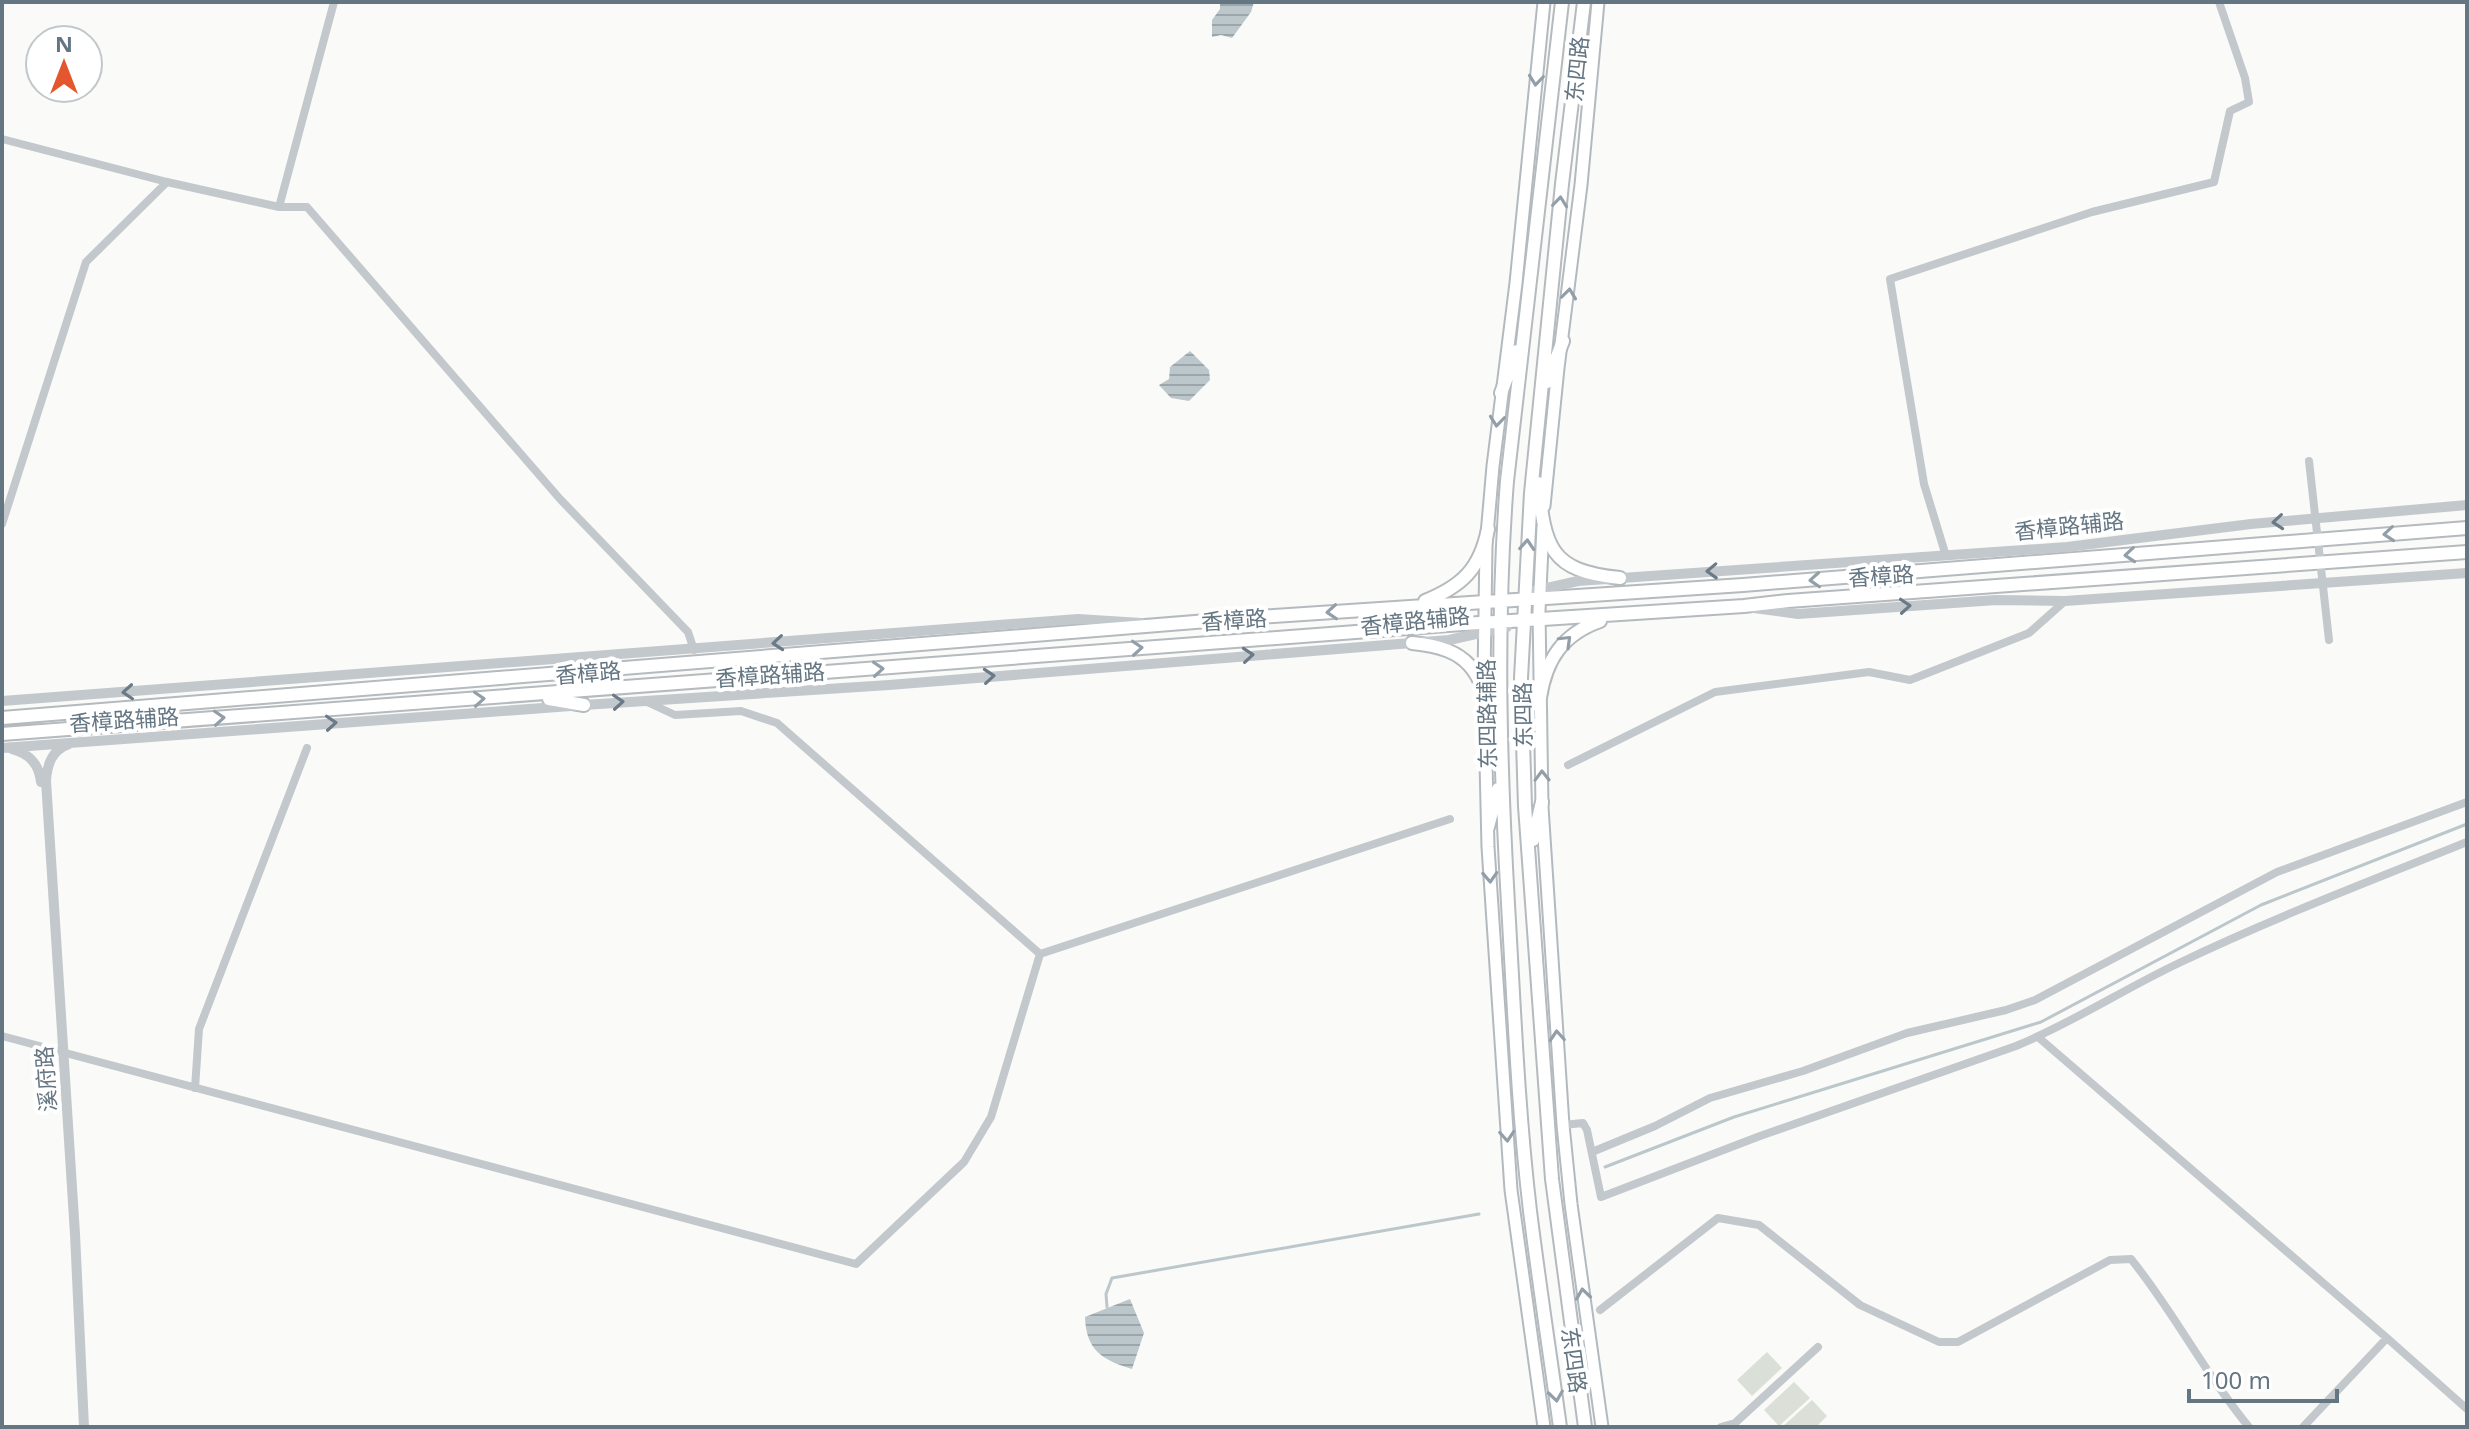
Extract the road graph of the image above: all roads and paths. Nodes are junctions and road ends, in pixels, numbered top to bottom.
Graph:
1 (334, 2) edge
2 (1544, 2) edge
3 (1562, 2) edge
4 (1584, 2) edge
5 (1598, 2) edge
6 (2219, 2) edge
7 (2, 139) edge
8 (167, 182) junction
9 (279, 207) junction
10 (1524, 333) junction
11 (1563, 341) junction
12 (1501, 393) junction
13 (1541, 400) junction
14 (1535, 457) junction
15 (2309, 461) dead end
16 (2467, 505) edge
17 (2315, 518) junction
18 (1543, 523) junction
19 (2, 524) edge
20 (2467, 528) edge
21 (1488, 529) junction
22 (2318, 540) junction
23 (2467, 552) edge
24 (1946, 556) junction
25 (2320, 563) junction
26 (2467, 573) edge
27 (1620, 578) junction
28 (2322, 584) junction
29 (1540, 594) junction
30 (1524, 596) junction
31 (1501, 600) junction
32 (2065, 601) junction
33 (1485, 602) junction
34 (1409, 606) junction
35 (1744, 606) junction
36 (1623, 615) junction
37 (1539, 620) junction
38 (1522, 622) junction
39 (1163, 625) junction
40 (1500, 625) junction
41 (1485, 627) junction
42 (2329, 640) dead end
43 (1412, 643) junction
44 (694, 650) junction
45 (1485, 692) junction
46 (526, 696) junction
47 (1540, 698) junction
48 (2, 701) edge
49 (645, 701) junction
50 (584, 705) junction
51 (2, 718) edge
52 (2, 734) edge
53 (75, 742) junction
54 (1501, 747) junction
55 (4, 748) edge
56 (307, 748) dead end
57 (1568, 765) dead end
58 (1502, 774) junction
59 (1542, 802) junction
60 (2467, 802) edge
61 (1450, 819) dead end
62 (1488, 827) junction
63 (2467, 842) edge
64 (1530, 851) junction
65 (1040, 954) junction
66 (2, 1036) edge
67 (2038, 1037) junction
68 (60, 1052) junction
69 (195, 1088) junction
70 (1563, 1125) junction
71 (1592, 1152) junction
72 (1600, 1310) dead end
73 (2387, 1338) junction
74 (1818, 1347) dead end
75 (2467, 1409) edge
76 (81, 1427) edge
77 (1544, 1427) edge
78 (1560, 1427) edge
79 (1585, 1427) edge
80 (1602, 1427) edge
81 (1721, 1427) edge
82 (2249, 1427) edge
83 (2303, 1427) edge

1 - 9 street
2 -> 12 main road, 东四路辅路
3 - 10 main road, 东四路
13 -> 4 main road, 东四路
11 -> 5 main road
6 - 24 street
7 - 8 street
8 - 9 street
8 - 19 street
9 - 44 street
10 - 12 main road
10 - 31 main road, 东四路
11 - 13 main road
11 - 18 main road
12 -> 21 main road, 东四路辅路
13 - 14 main road, 东四路
14 - 18 main road
30 -> 14 main road, 东四路
15 - 17 street
16 - 17 street, 香樟路辅路
17 - 22 street
17 -> 24 street, 香樟路辅路
18 - 27 main road
18 - 29 main road
20 -> 22 main road, 香樟路
21 - 33 main road, 东四路辅路
21 - 34 main road
22 - 25 street
22 -> 29 main road, 香樟路
23 - 25 main road, 香樟路
24 -> 27 street, 香樟路辅路
25 - 28 street
25 - 35 main road, 香樟路
26 - 28 street, 香樟路
27 - 29 street, 香樟路辅路
28 - 32 street, 香樟路
28 - 42 street
29 - 30 main road, 香樟路
29 - 37 main road
30 - 31 main road, 香樟路
30 - 38 main road, 东四路
31 - 33 main road, 香樟路
31 - 40 main road, 东四路
35 -> 32 street, 香樟路
32 - 57 street
33 - 34 main road, 香樟路
33 - 41 main road, 东四路辅路
34 -> 39 main road, 香樟路
35 - 36 main road, 香樟路
36 - 37 main road, 香樟路
47 -> 36 main road
37 - 38 main road, 香樟路
37 - 47 main road
38 - 40 main road, 香樟路
38 - 64 main road, 东四路
39 -> 44 street
39 - 51 main road, 香樟路
40 - 41 main road, 香樟路
40 - 54 main road, 东四路
41 - 43 street, 香樟路辅路
41 - 45 main road, 东四路辅路
46 -> 41 main road, 香樟路
43 - 45 main road
49 -> 43 street, 香樟路辅路
44 -> 48 street
45 - 54 main road
45 - 62 main road, 东四路辅路
46 - 50 main road
52 -> 46 main road, 香樟路
59 -> 47 main road
50 -> 49 street, 香樟路辅路
49 - 65 street
53 -> 50 street, 香樟路辅路
53 - 55 street, 香樟路辅路
53 - 68 street, 溪府路
54 - 58 main road, 东四路
55 - 68 street, 溪府路
56 - 69 street
58 - 62 main road
58 -> 78 main road, 东四路
59 - 64 main road
70 -> 59 main road
60 - 71 street
61 - 65 street
62 -> 77 main road, 东四路辅路
63 - 67 street
64 - 79 main road, 东四路
65 - 69 street
66 - 68 street
67 - 71 street
67 - 73 street
68 - 69 street
68 - 76 street, 溪府路
70 - 71 street
80 -> 70 main road
72 - 82 street
73 - 75 street
73 - 83 street
74 - 81 street

